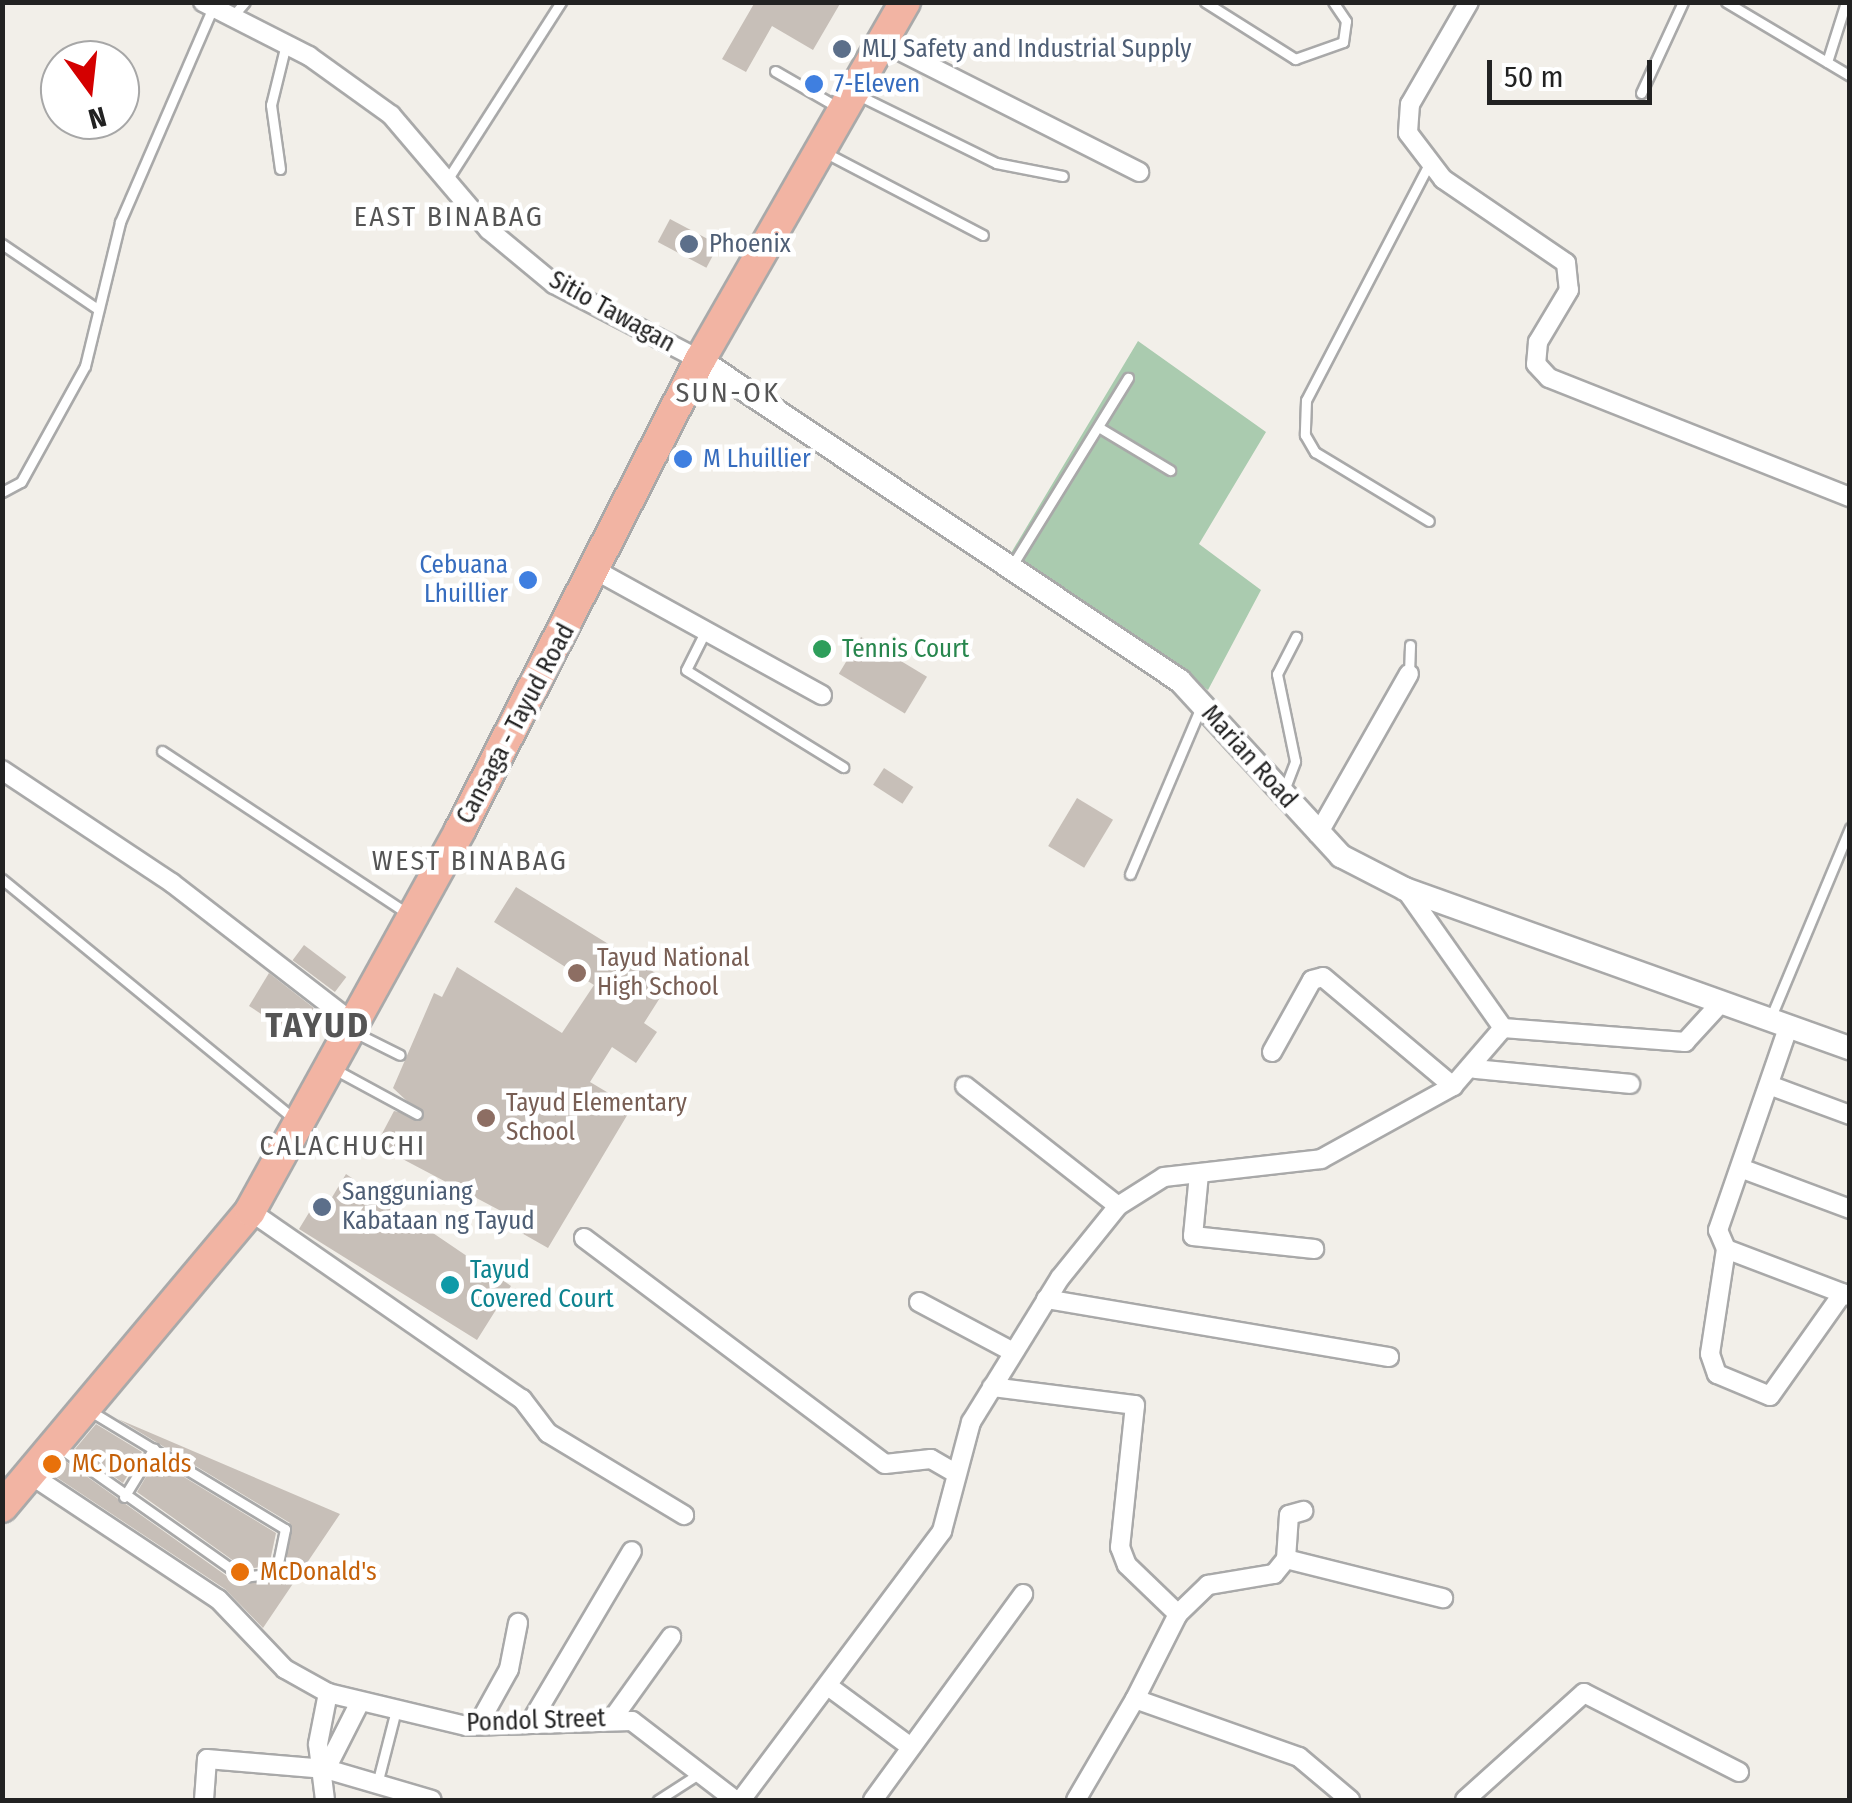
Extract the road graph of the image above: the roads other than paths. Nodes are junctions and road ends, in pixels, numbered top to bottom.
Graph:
1 (245, 2) edge
2 (561, 2) edge
3 (905, 2) edge
4 (1205, 2) edge
5 (1333, 2) edge
6 (1469, 2) edge
7 (1683, 2) edge
8 (1726, 2) edge
9 (1846, 2) edge
10 (208, 5) edge
11 (231, 18) junction
12 (884, 43) junction
13 (286, 44) junction
14 (1828, 62) junction
15 (775, 71) dead end
16 (1850, 76) edge
17 (1641, 93) dead end
18 (852, 103) junction
19 (821, 150) junction
20 (1428, 164) junction
21 (280, 169) dead end
22 (1139, 172) dead end
23 (1063, 176) dead end
24 (449, 177) junction
25 (983, 235) dead end
26 (2, 244) edge
27 (96, 308) junction
28 (700, 360) junction
29 (1128, 378) dead end
30 (1100, 428) junction
31 (1170, 470) dead end
32 (2, 492) edge
33 (1850, 496) edge
34 (1430, 521) dead end
35 (1013, 564) junction
36 (596, 571) junction
37 (705, 632) junction
38 (1296, 637) dead end
39 (1410, 644) dead end
40 (1409, 674) joint
41 (822, 695) dead end
42 (1202, 705) junction
43 (162, 751) dead end
44 (843, 767) dead end
45 (2, 770) edge
46 (1282, 794) junction
47 (1850, 828) edge
48 (1318, 834) junction
49 (1130, 874) dead end
50 (2, 879) edge
51 (1405, 889) junction
52 (413, 918) junction
53 (1718, 1006) junction
54 (1779, 1025) junction
55 (354, 1028) junction
56 (1503, 1028) junction
57 (1850, 1048) edge
58 (1272, 1052) dead end
59 (400, 1055) dead end
60 (332, 1067) junction
61 (1474, 1069) junction
62 (1630, 1084) dead end
63 (1769, 1085) junction
64 (966, 1086) dead end
65 (1453, 1086) junction
66 (417, 1114) dead end
67 (1850, 1115) edge
68 (300, 1124) junction
69 (1743, 1169) junction
70 (1200, 1174) junction
71 (1118, 1206) junction
72 (1850, 1209) edge
73 (250, 1211) junction
74 (584, 1238) dead end
75 (1314, 1249) dead end
76 (1726, 1249) junction
77 (1846, 1294) edge
78 (1046, 1299) junction
79 (918, 1302) dead end
80 (1013, 1352) junction
81 (1389, 1357) dead end
82 (992, 1387) junction
83 (84, 1407) junction
84 (54, 1443) junction
85 (154, 1448) junction
86 (28, 1473) junction
87 (955, 1473) junction
88 (124, 1497) junction
89 (2, 1507) edge
90 (1303, 1511) dead end
91 (684, 1514) dead end
92 (632, 1551) dead end
93 (1286, 1559) junction
94 (1024, 1594) dead end
95 (1444, 1598) dead end
96 (1178, 1614) junction
97 (518, 1623) dead end
98 (671, 1637) dead end
99 (828, 1686) junction
100 (328, 1693) junction
101 (1135, 1700) junction
102 (360, 1702) junction
103 (396, 1714) junction
104 (613, 1718) junction
105 (532, 1720) junction
106 (478, 1724) junction
107 (908, 1745) junction
108 (326, 1769) junction
109 (702, 1772) junction
110 (1739, 1772) dead end
111 (376, 1786) junction
112 (204, 1800) edge
113 (325, 1800) edge
114 (432, 1800) edge
115 (658, 1800) edge
116 (738, 1800) edge
117 (872, 1800) edge
118 (1076, 1800) edge
119 (1350, 1800) edge
120 (1465, 1800) edge

1 - 11 lane
2 - 24 lane
3 - 12 highway, Cansaga - Tayud Road
4 - 5 lane
6 - 20 street
7 - 17 lane
8 - 14 lane
9 - 14 lane
10 - 11 street, Sitio Tawagan
10 - 27 lane
11 - 13 street, Sitio Tawagan
12 - 18 highway, Cansaga - Tayud Road
12 - 22 street
13 - 21 lane
13 - 24 street, Sitio Tawagan
14 - 16 lane
15 - 18 lane
18 - 19 highway, Cansaga - Tayud Road
18 - 23 lane
19 - 25 lane
19 - 28 highway, Cansaga - Tayud Road
20 - 33 street
20 - 34 lane
24 - 28 street, Sitio Tawagan
26 - 27 lane
27 - 32 lane
28 - 35 street, Marian Road
28 - 36 highway, Cansaga - Tayud Road
29 - 30 lane
30 - 31 lane
30 - 35 lane
35 - 42 street, Marian Road
36 - 37 street
36 - 52 highway, Cansaga - Tayud Road
37 - 41 street
37 - 44 lane
38 - 46 lane
39 - 40 lane
40 - 48 street
42 - 46 street, Marian Road
42 - 49 lane
43 - 52 lane
45 - 55 street
46 - 48 street, Marian Road
47 - 54 lane
48 - 51 street, Marian Road
50 - 68 lane
51 - 53 street, Marian Road
51 - 56 street
52 - 55 highway, Cansaga - Tayud Road
53 - 54 street, Marian Road
53 - 56 street
54 - 57 street, Marian Road
54 - 63 street
55 - 59 lane
55 - 60 highway, Cansaga - Tayud Road
56 - 61 street
58 - 65 street
60 - 66 lane
60 - 68 highway, Cansaga - Tayud Road
61 - 62 street
61 - 65 street
63 - 67 street
63 - 69 street
64 - 71 street
65 - 70 street
68 - 73 highway, Cansaga - Tayud Road
69 - 72 street
69 - 76 street
70 - 71 street
70 - 75 street
71 - 78 street
73 - 83 highway, Cansaga - Tayud Road
73 - 91 street
74 - 87 street
76 - 77 street
76 - 77 street
78 - 80 street
78 - 81 street
79 - 80 street
80 - 82 street
82 - 87 street
82 - 96 street
83 - 84 highway, Cansaga - Tayud Road
83 - 85 lane
84 - 86 highway, Cansaga - Tayud Road
84 - 88 lane
85 - 88 lane
85 - 88 lane
86 - 89 highway, Cansaga - Tayud Road
86 - 100 street, Pondol Street
87 - 99 street
90 - 93 street
92 - 105 street
93 - 95 street
93 - 96 street
94 - 107 street
96 - 101 street
97 - 106 street
98 - 104 street
99 - 107 street
99 - 116 street
100 - 102 street, Pondol Street
100 - 108 street
101 - 118 street
101 - 119 street
102 - 103 street, Pondol Street
102 - 108 street
103 - 106 street, Pondol Street
103 - 111 lane
104 - 105 street, Pondol Street
104 - 109 street, Pondol Street
105 - 106 street, Pondol Street
107 - 117 street
108 - 111 street
108 - 112 street
108 - 113 street
109 - 115 lane
109 - 116 street, Pondol Street
110 - 120 street
111 - 114 street

